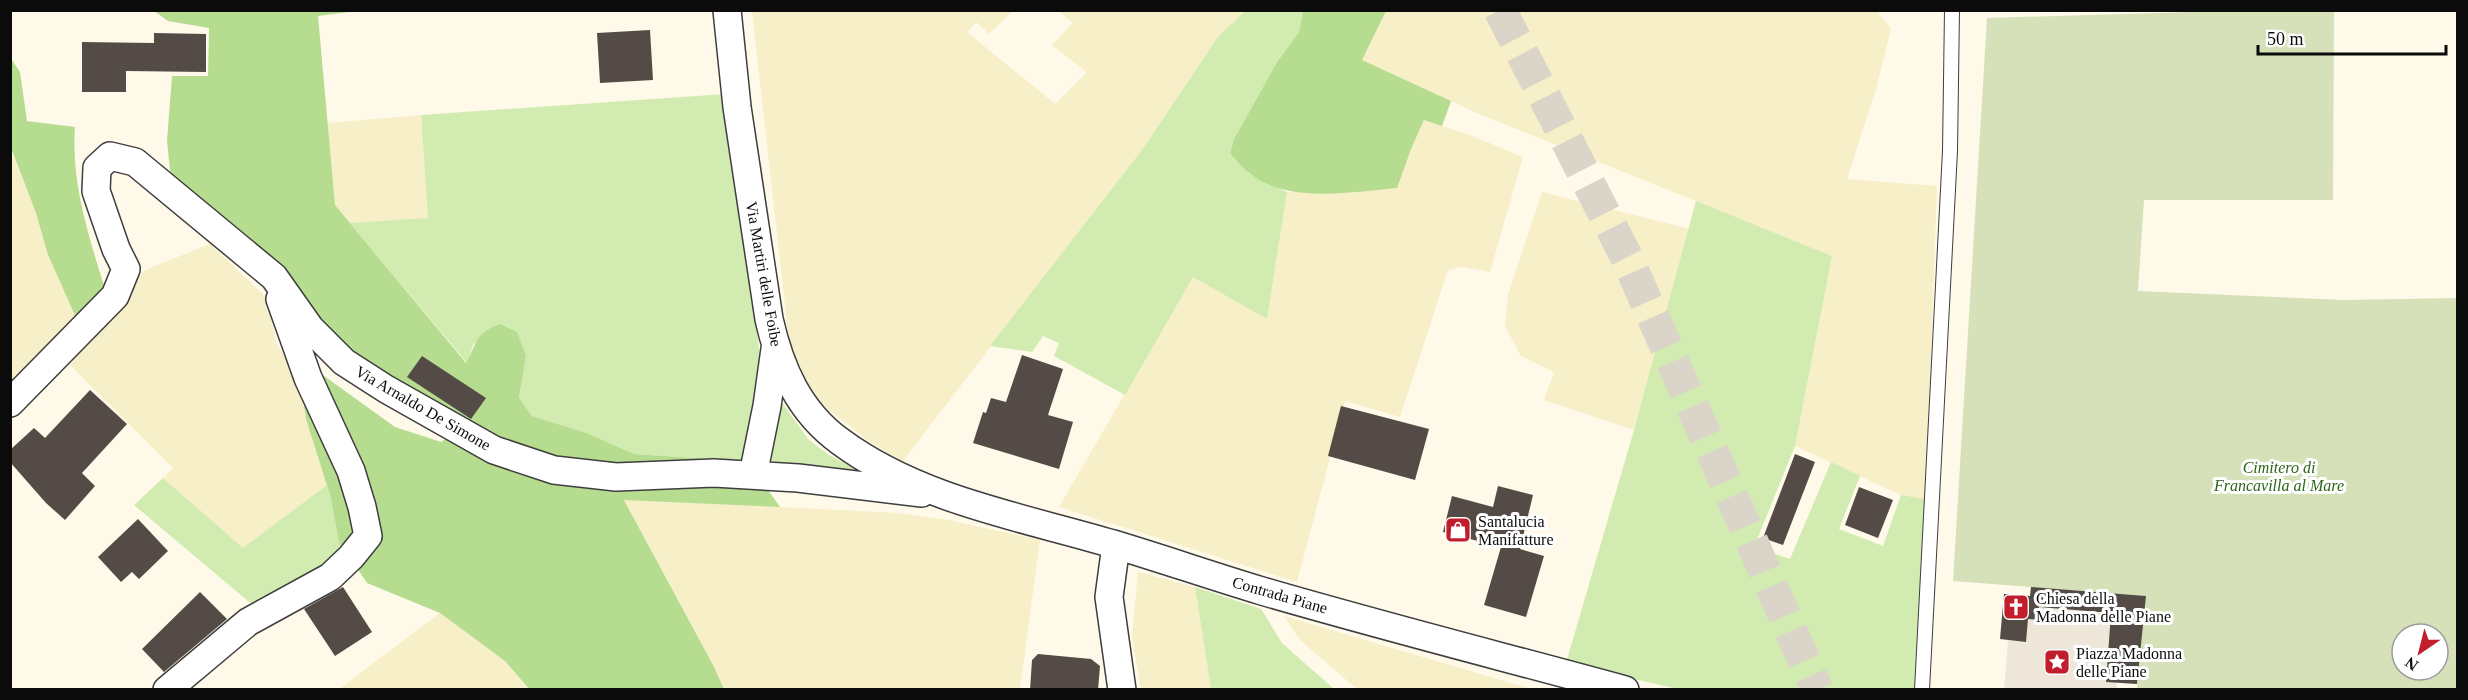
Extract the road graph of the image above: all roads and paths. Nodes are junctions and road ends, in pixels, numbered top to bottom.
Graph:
1 (727, 10) edge
2 (1952, 10) edge
3 (274, 277) junction
4 (775, 346) junction
5 (10, 403) edge
6 (753, 475) junction
7 (938, 494) junction
8 (1116, 545) junction
9 (167, 690) edge
10 (1122, 690) edge
11 (1625, 690) edge
12 (1922, 690) edge

1 - 4 street, Via Martiri delle Foibe
2 - 12 lane
3 - 5 street, Via Arnaldo De Simone
3 - 6 street, Via Arnaldo De Simone
3 - 9 street
4 - 6 street
4 - 7 street, Via Martiri delle Foibe
6 - 7 street, Via Arnaldo De Simone
7 - 8 street, Contrada Piane
8 - 10 street
8 - 11 street, Contrada Piane

